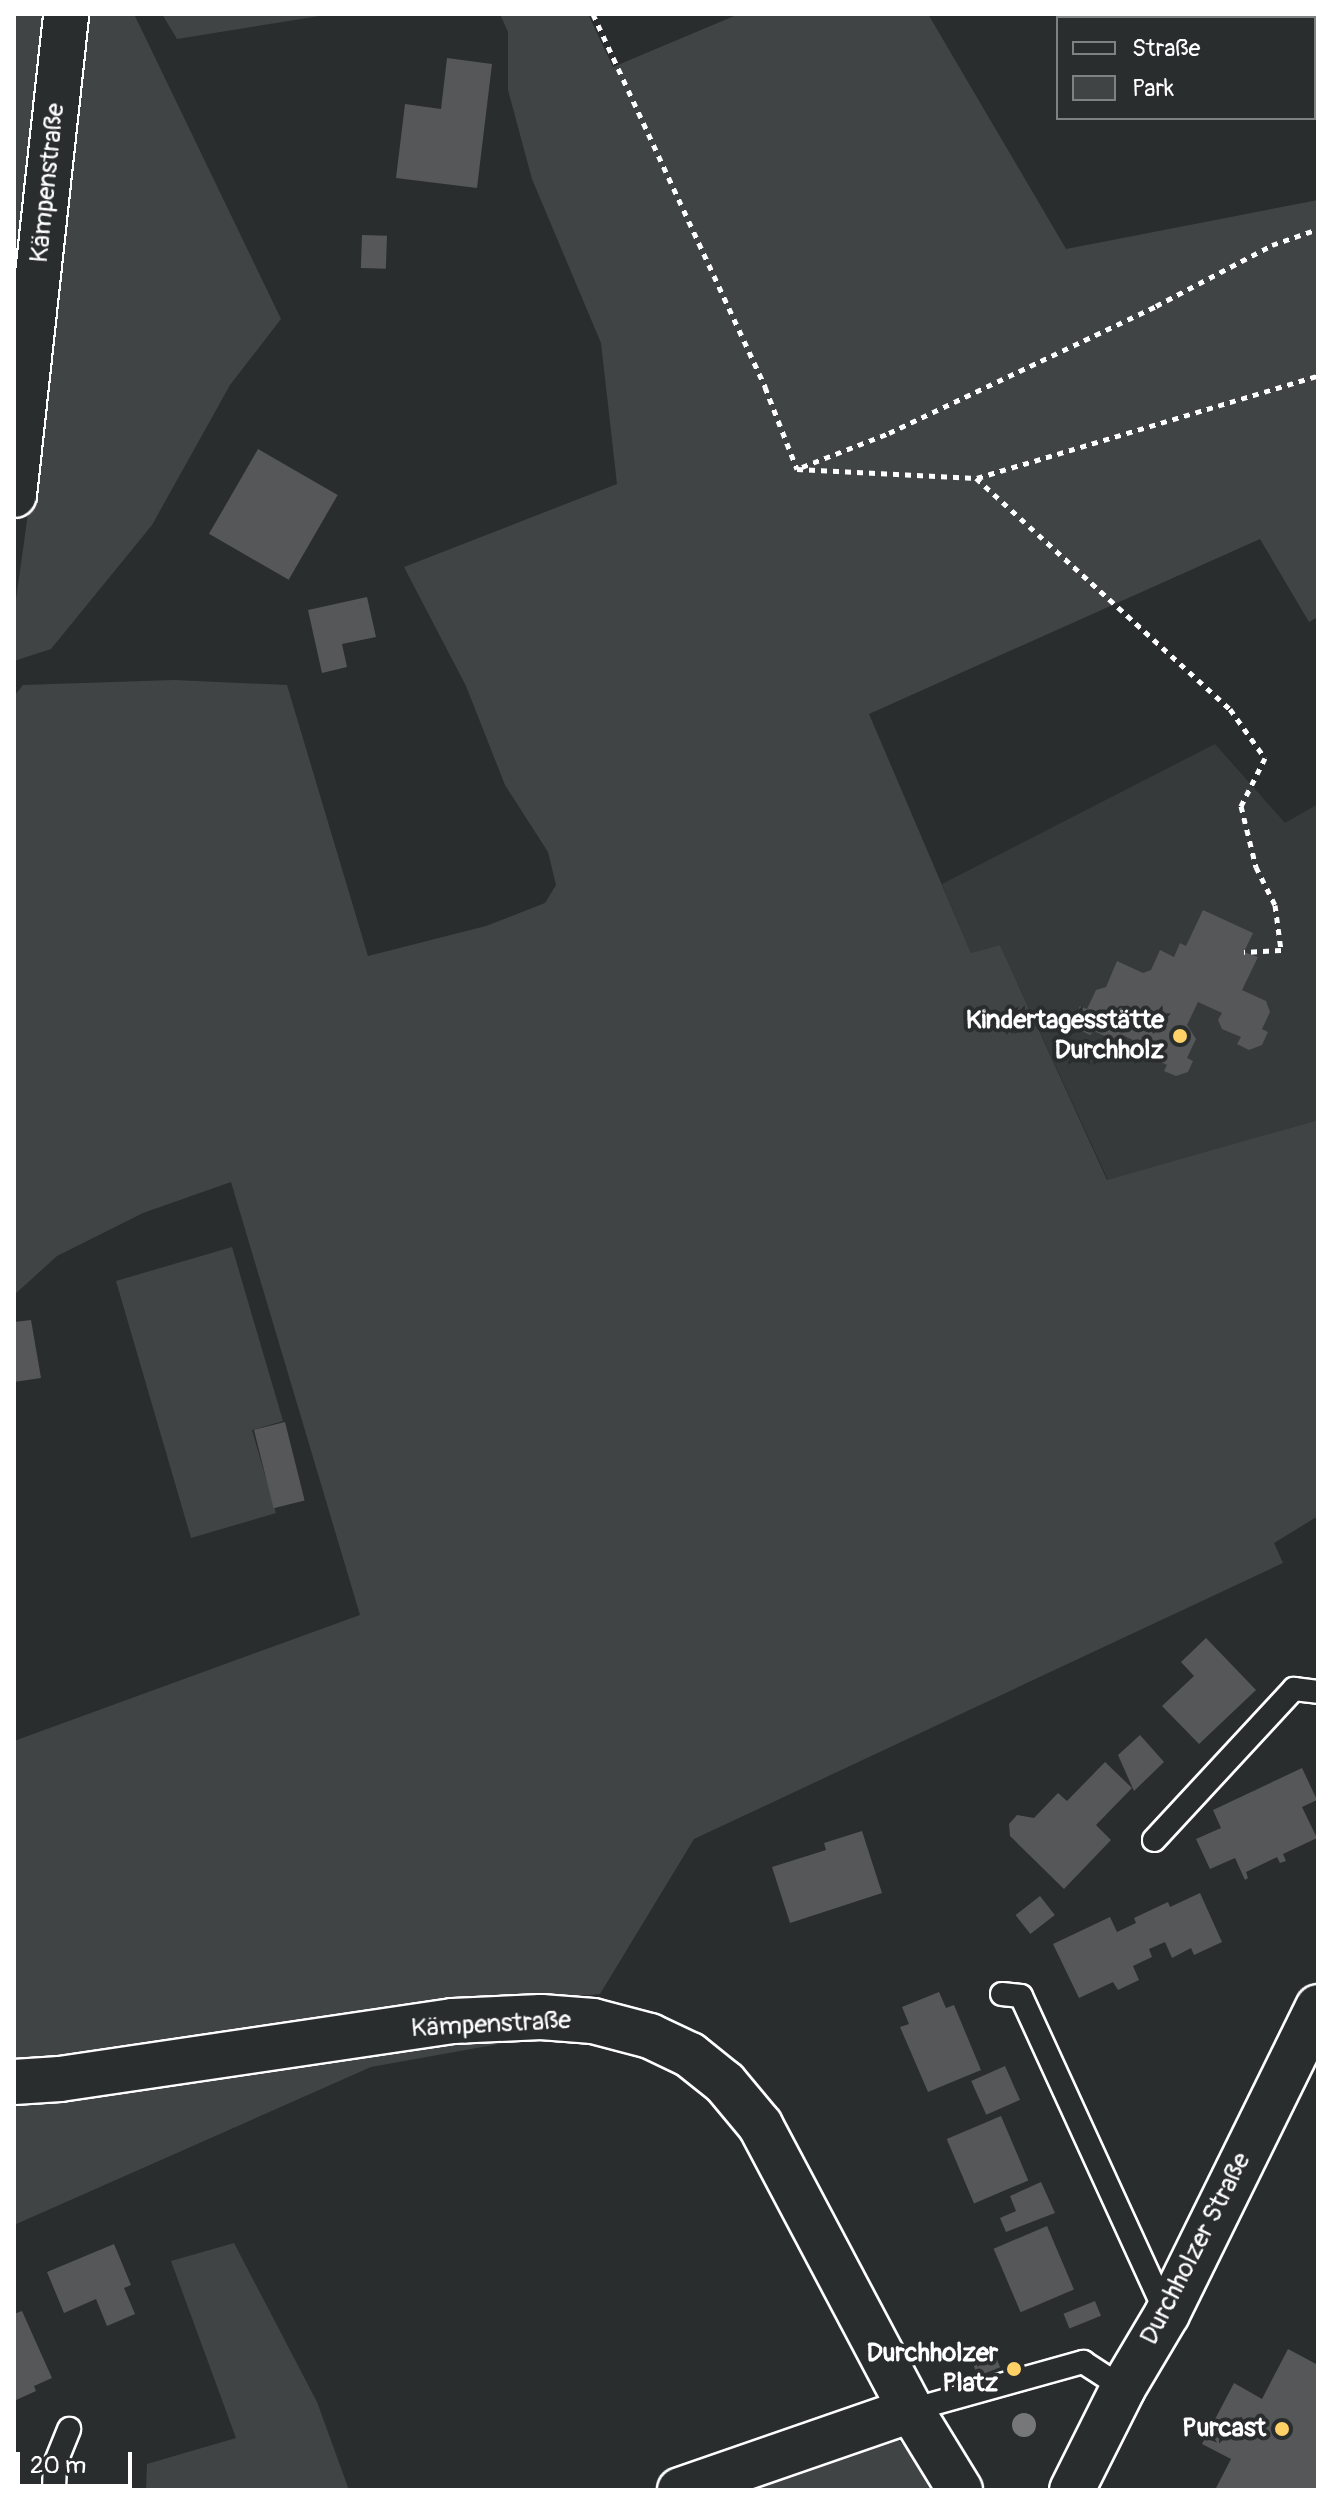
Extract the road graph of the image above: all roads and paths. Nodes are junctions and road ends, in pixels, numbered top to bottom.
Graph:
1 (66, 14) edge
2 (593, 14) edge
3 (1318, 229) edge
4 (1318, 376) edge
5 (797, 469) junction
6 (976, 478) junction
7 (14, 495) edge
8 (1244, 952) dead end
9 (1318, 1692) edge
10 (1154, 1840) dead end
11 (1002, 1994) dead end
12 (1318, 2007) edge
13 (1306, 2054) edge
14 (14, 2082) edge
15 (1167, 2314) junction
16 (1123, 2388) junction
17 (911, 2410) junction
18 (69, 2429) dead end
19 (54, 2490) edge
20 (680, 2490) edge
21 (960, 2490) edge
22 (1072, 2490) edge

1 - 7 street, Kämpenstraße
2 - 5 path
3 - 5 path
4 - 6 path
5 - 6 path
6 - 8 path
9 - 10 lane
11 - 15 lane
12 - 13 street, Durchholzer Straße
13 - 15 street, Durchholzer Straße
14 - 17 street, Kämpenstraße
15 - 16 street, Durchholzer Straße
16 - 17 lane
16 - 22 street, Durchholzer Straße
17 - 20 street
17 - 21 street, Kämpenstraße
18 - 19 lane

